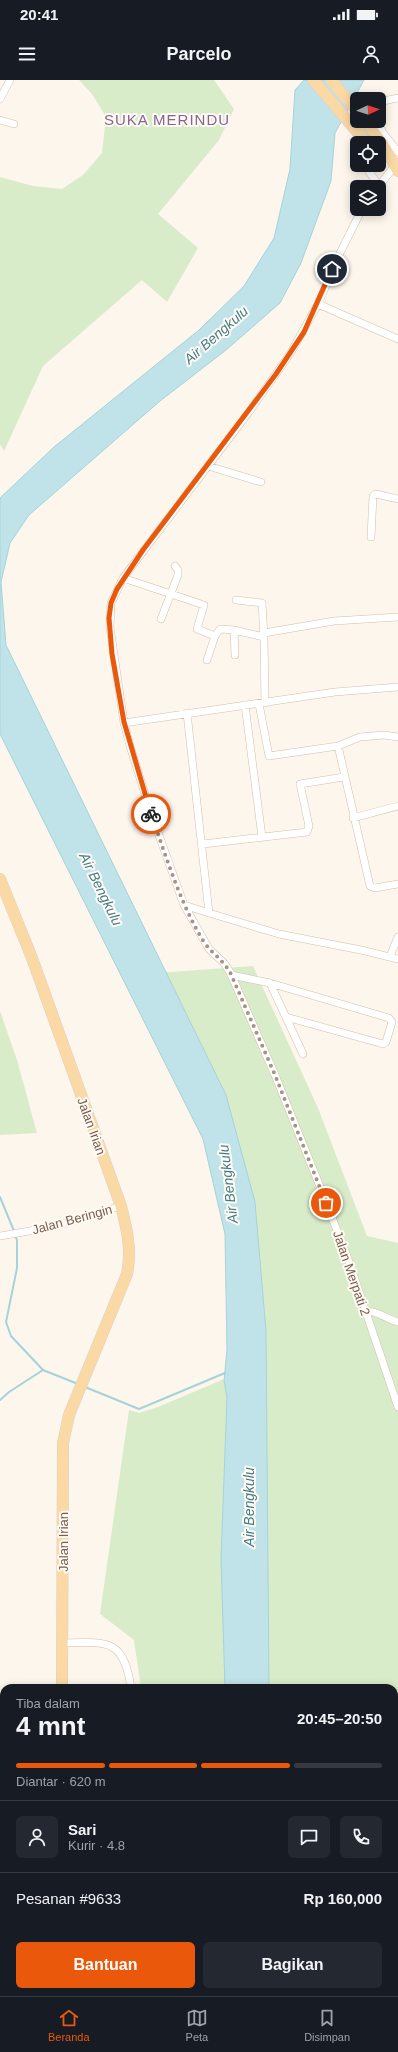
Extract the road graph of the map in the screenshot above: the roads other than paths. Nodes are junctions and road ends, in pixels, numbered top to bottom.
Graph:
1 (10, 80) edge
2 (313, 80) edge
3 (331, 80) edge
4 (398, 98) edge
5 (0, 99) edge
6 (386, 101) edge
7 (350, 102) edge
8 (0, 120) edge
9 (14, 124) dead end
10 (370, 128) edge
11 (380, 128) edge
12 (361, 136) edge
13 (398, 152) edge
14 (386, 160) edge
15 (396, 166) edge
16 (384, 180) edge
17 (358, 216) edge
18 (318, 304) junction
19 (398, 339) edge
20 (208, 466) junction
21 (261, 482) dead end
22 (398, 500) edge
23 (371, 537) dead end
24 (175, 566) dead end
25 (123, 578) junction
26 (171, 595) junction
27 (236, 600) dead end
28 (398, 616) edge
29 (161, 619) dead end
30 (234, 630) junction
31 (264, 635) junction
32 (215, 636) junction
33 (235, 654) dead end
34 (207, 660) dead end
35 (398, 687) edge
36 (262, 703) junction
37 (245, 705) junction
38 (187, 713) junction
39 (124, 722) junction
40 (398, 737) edge
41 (338, 746) junction
42 (344, 777) junction
43 (398, 806) edge
44 (353, 818) junction
45 (262, 837) junction
46 (203, 844) junction
47 (0, 879) edge
48 (398, 884) edge
49 (184, 905) junction
50 (209, 913) junction
51 (398, 937) edge
52 (390, 956) junction
53 (398, 959) edge
54 (231, 975) junction
55 (270, 983) junction
56 (286, 1017) junction
57 (303, 1054) dead end
58 (121, 1206) junction
59 (0, 1236) edge
60 (365, 1311) junction
61 (398, 1322) edge
62 (398, 1407) edge
63 (63, 1643) junction
64 (62, 1684) edge
65 (130, 1684) edge

1 - 5 street
2 - 12 main road
3 - 7 main road
4 - 6 street
8 - 9 street
10 - 15 main road
11 - 13 street
14 - 15 main road
15 - 16 street
17 - 18 street, Jalan Merpati 2
18 - 19 street
18 - 20 street, Jalan Merpati 2
20 - 21 street
20 - 25 street, Jalan Merpati 2
22 - 23 street
24 - 26 street
25 - 26 street
25 - 39 street, Jalan Merpati 2
26 - 29 street
26 - 32 street
27 - 31 street
28 - 31 street
30 - 31 street
30 - 32 street
30 - 33 street
31 - 36 street
32 - 34 street
35 - 36 street
36 - 37 street
36 - 41 street
37 - 38 street
37 - 45 street
38 - 39 street
38 - 46 street
39 - 49 street, Jalan Merpati 2
40 - 41 street
41 - 42 street
42 - 44 street
42 - 45 street
43 - 44 street
44 - 48 street
45 - 46 street
46 - 50 street
47 - 58 main road, Jalan Irian
49 - 50 street
49 - 54 street, Jalan Merpati 2
50 - 52 street
51 - 52 street
52 - 53 street
54 - 55 street
54 - 60 street, Jalan Merpati 2
55 - 56 street
55 - 56 street
56 - 57 street
58 - 59 street, Jalan Beringin
58 - 63 main road, Jalan Irian
60 - 61 street
60 - 62 street, Jalan Merpati 2
63 - 64 main road, Jalan Irian
63 - 65 street

